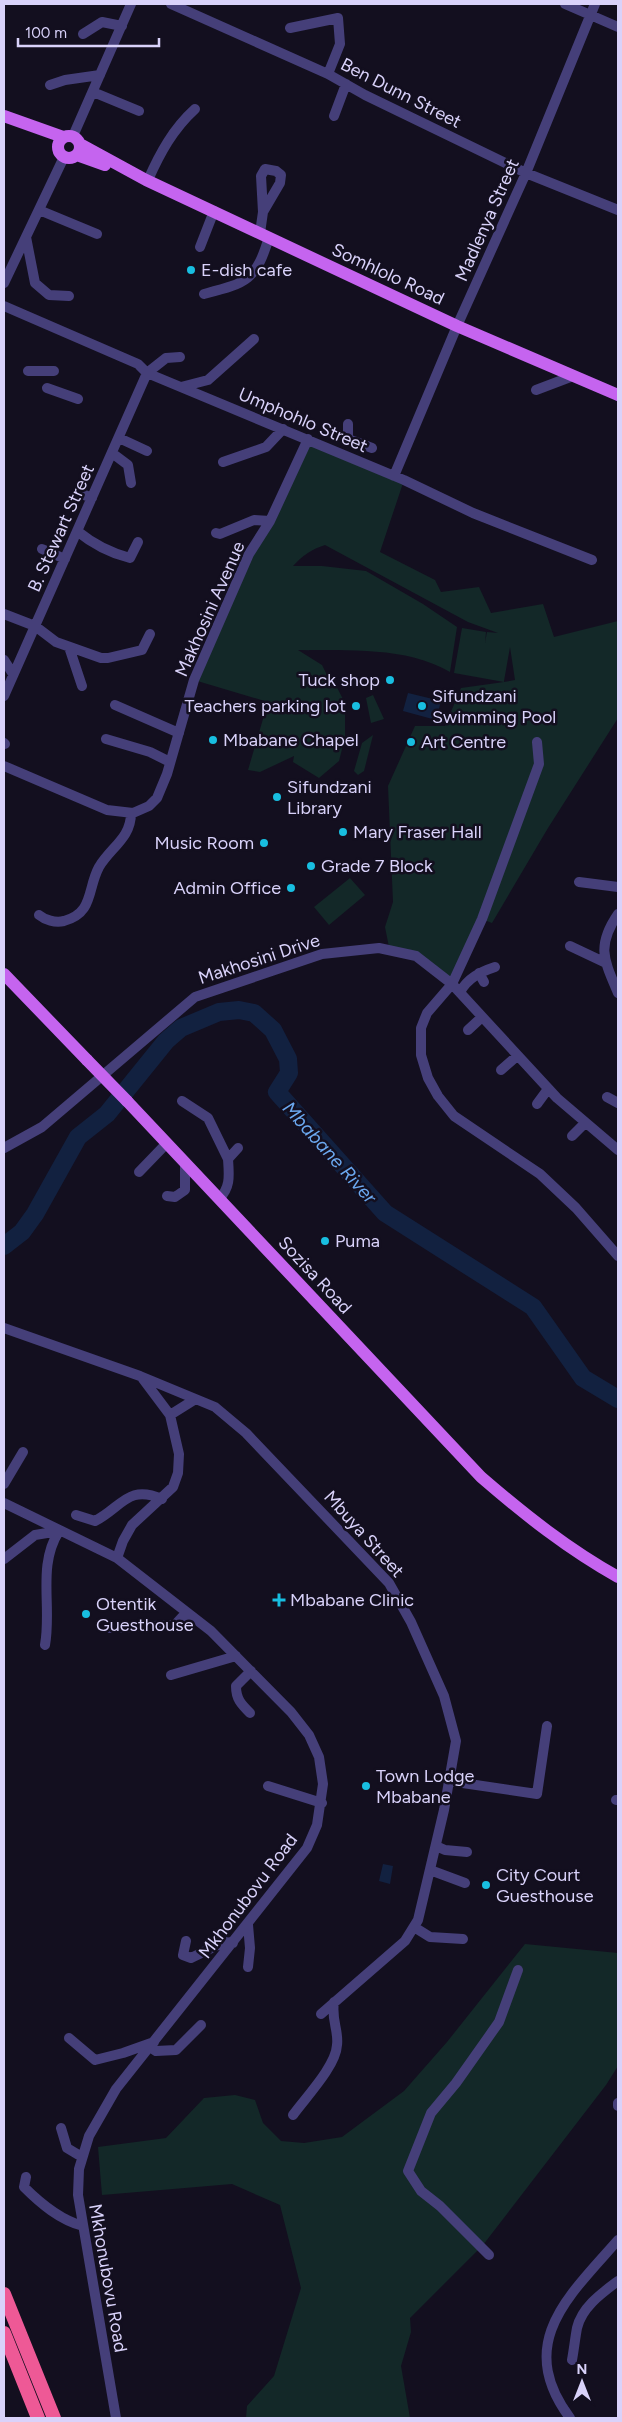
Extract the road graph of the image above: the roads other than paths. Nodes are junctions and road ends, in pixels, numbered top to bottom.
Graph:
1 (131, 4) edge
2 (171, 4) edge
3 (565, 4) edge
4 (595, 4) edge
5 (590, 15) junction
6 (122, 26) junction
7 (618, 27) edge
8 (290, 28) dead end
9 (83, 34) dead end
10 (328, 74) junction
11 (100, 75) junction
12 (346, 84) junction
13 (50, 85) dead end
14 (92, 92) junction
15 (195, 109) dead end
16 (139, 111) dead end
17 (334, 116) dead end
18 (4, 117) edge
19 (69, 146) junction
20 (526, 173) junction
21 (147, 180) junction
22 (39, 210) junction
23 (618, 210) edge
24 (214, 211) junction
25 (263, 212) dead end
26 (98, 234) dead end
27 (264, 235) junction
28 (26, 237) junction
29 (200, 247) dead end
30 (4, 282) edge
31 (204, 294) dead end
32 (69, 296) dead end
33 (4, 306) edge
34 (457, 326) junction
35 (254, 339) dead end
36 (180, 357) dead end
37 (28, 371) dead end
38 (54, 371) dead end
39 (147, 374) junction
40 (573, 376) junction
41 (181, 387) junction
42 (47, 388) dead end
43 (536, 390) dead end
44 (618, 395) edge
45 (78, 399) dead end
46 (348, 424) dead end
47 (283, 429) junction
48 (118, 438) junction
49 (308, 439) junction
50 (372, 448) dead end
51 (147, 450) dead end
52 (112, 453) junction
53 (223, 462) dead end
54 (394, 476) junction
55 (131, 483) dead end
56 (270, 521) junction
57 (77, 532) junction
58 (216, 532) dead end
59 (138, 542) dead end
60 (42, 549) dead end
61 (65, 559) junction
62 (592, 560) dead end
63 (4, 614) edge
64 (35, 626) junction
65 (150, 634) dead end
66 (69, 647) junction
67 (4, 660) edge
68 (13, 674) junction
69 (82, 686) dead end
70 (4, 696) edge
71 (115, 705) dead end
72 (179, 733) junction
73 (106, 739) dead end
74 (537, 742) dead end
75 (170, 762) junction
76 (4, 766) edge
77 (131, 813) junction
78 (578, 882) dead end
79 (618, 887) edge
80 (618, 914) edge
81 (39, 915) dead end
82 (614, 928) edge
83 (570, 946) dead end
84 (606, 962) junction
85 (495, 967) dead end
86 (479, 972) junction
87 (4, 974) edge
88 (484, 982) dead end
89 (452, 984) junction
90 (460, 992) junction
91 (618, 993) edge
92 (482, 1017) junction
93 (468, 1030) dead end
94 (517, 1056) junction
95 (501, 1070) dead end
96 (548, 1089) junction
97 (607, 1096) dead end
98 (182, 1100) dead end
99 (618, 1103) edge
100 (537, 1104) dead end
101 (585, 1123) junction
102 (572, 1136) dead end
103 (167, 1142) junction
104 (4, 1148) edge
105 (238, 1148) dead end
106 (618, 1150) edge
107 (228, 1159) junction
108 (186, 1163) junction
109 (140, 1172) dead end
110 (167, 1196) dead end
111 (220, 1199) junction
112 (618, 1256) edge
113 (4, 1328) edge
114 (140, 1376) junction
115 (194, 1400) junction
116 (170, 1414) junction
117 (23, 1452) dead end
118 (4, 1484) edge
119 (162, 1499) junction
120 (4, 1503) edge
121 (76, 1515) dead end
122 (59, 1531) junction
123 (117, 1558) junction
124 (4, 1559) edge
125 (618, 1578) edge
126 (186, 1613) junction
127 (110, 1628) dead end
128 (45, 1645) dead end
129 (236, 1656) junction
130 (251, 1671) junction
131 (171, 1675) dead end
132 (250, 1712) dead end
133 (547, 1726) dead end
134 (449, 1781) junction
135 (268, 1786) dead end
136 (322, 1803) junction
137 (436, 1846) junction
138 (467, 1852) dead end
139 (430, 1870) junction
140 (465, 1883) dead end
141 (248, 1925) junction
142 (414, 1928) junction
143 (463, 1939) dead end
144 (186, 1941) dead end
145 (233, 1943) junction
146 (248, 1967) dead end
147 (518, 1970) dead end
148 (334, 2002) junction
149 (320, 2014) dead end
150 (201, 2025) dead end
151 (69, 2038) dead end
152 (152, 2044) junction
153 (293, 2115) dead end
154 (61, 2128) dead end
155 (82, 2157) junction
156 (26, 2177) dead end
157 (83, 2226) junction
158 (618, 2240) edge
159 (489, 2255) dead end
160 (618, 2282) edge
161 (4, 2294) edge
162 (4, 2333) edge
163 (572, 2360) dead end
164 (38, 2418) edge
165 (54, 2418) edge
166 (116, 2418) edge
167 (570, 2418) edge

1 - 6 street
2 - 10 street, Ben Dunn Street
3 - 5 street
4 - 5 street, Madlenya Street
5 - 7 street
5 - 20 street, Madlenya Street
6 - 9 street
6 - 11 street
8 - 10 street
10 - 12 street, Ben Dunn Street
11 - 13 street
11 - 14 street
12 - 17 street
12 - 20 street, Ben Dunn Street
14 - 16 street
14 - 19 street
15 - 21 street
18 - 19 main road, Somhlolo Road
19 - 21 main road, Somhlolo Road
19 - 22 street
20 - 23 street, Ben Dunn Street
20 - 34 street, Madlenya Street
21 - 24 main road, Somhlolo Road
22 - 26 street
22 - 28 street
24 - 27 main road, Somhlolo Road
24 - 29 street
25 - 27 street
27 - 31 street
27 - 34 main road, Somhlolo Road
28 - 30 street
28 - 32 street
33 - 39 street, Umphohlo Street
34 - 40 main road, Somhlolo Road
34 - 54 street, Madlenya Street
35 - 41 street
36 - 39 street
37 - 38 street
39 - 41 street, Umphohlo Street
39 - 48 street, B. Stewart Street
40 - 43 street
40 - 44 main road, Somhlolo Road
41 - 47 street, Umphohlo Street
42 - 45 street
46 - 50 street
47 - 49 street, Umphohlo Street
47 - 53 street
48 - 51 street
48 - 52 street, B. Stewart Street
49 - 54 street, Umphohlo Street
49 - 56 street, Makhosini Avenue
52 - 55 street
52 - 57 street, B. Stewart Street
54 - 62 street, Umphohlo Street
56 - 58 street
56 - 72 street, Makhosini Avenue
57 - 59 street
57 - 61 street, B. Stewart Street
60 - 61 street
61 - 64 street, B. Stewart Street
63 - 64 street
64 - 66 street
64 - 68 street, B. Stewart Street
65 - 66 street
66 - 69 street
67 - 68 street
68 - 70 street, B. Stewart Street
71 - 72 street
72 - 75 street, Makhosini Avenue
73 - 75 street
74 - 89 street
75 - 77 street, Makhosini Avenue
76 - 77 street
77 - 81 street
78 - 79 street
80 - 82 street
82 - 84 street
83 - 84 street
84 - 91 street
85 - 86 street
86 - 88 street
86 - 90 street
87 - 103 main road, Sozisa Road, bridge
89 - 90 street, Makhosini Drive
89 - 104 street, Makhosini Drive
89 - 112 street
90 - 92 street, Makhosini Drive
92 - 93 street
92 - 94 street, Makhosini Drive
94 - 95 street
94 - 96 street, Makhosini Drive
96 - 100 street
96 - 101 street, Makhosini Drive
97 - 99 street
98 - 107 street
101 - 102 street
101 - 106 street, Makhosini Drive
103 - 108 main road, Sozisa Road
103 - 109 street
105 - 107 street
107 - 111 street
108 - 110 street
108 - 111 main road, Sozisa Road
111 - 125 main road, Sozisa Road
113 - 114 street
114 - 115 street, Mbuya Street
114 - 116 street
115 - 116 street
115 - 134 street, Mbuya Street
116 - 119 street
117 - 118 street
119 - 121 street
119 - 123 street
120 - 122 street, Mkhonubovu Road
122 - 123 street, Mkhonubovu Road
122 - 124 street
122 - 128 street
123 - 126 street, Mkhonubovu Road
126 - 127 street
126 - 129 street, Mkhonubovu Road
129 - 130 street, Mkhonubovu Road
129 - 131 street
130 - 132 street
130 - 136 street, Mkhonubovu Road
133 - 134 street
134 - 137 street, Mbuya Street
135 - 136 street
136 - 141 street, Mkhonubovu Road
137 - 138 street
137 - 139 street, Mbuya Street
139 - 140 street
139 - 142 street, Mbuya Street
141 - 145 street, Mkhonubovu Road
141 - 146 street
142 - 143 street
142 - 148 street, Mbuya Street
144 - 145 street
145 - 152 street, Mkhonubovu Road
147 - 159 street
148 - 149 street, Mbuya Street
148 - 153 street
150 - 152 street
151 - 152 street
152 - 155 street, Mkhonubovu Road
154 - 155 street
155 - 157 street, Mkhonubovu Road
156 - 157 street
157 - 166 street, Mkhonubovu Road
158 - 167 street
160 - 163 street
161 - 165 highway
162 - 164 highway

